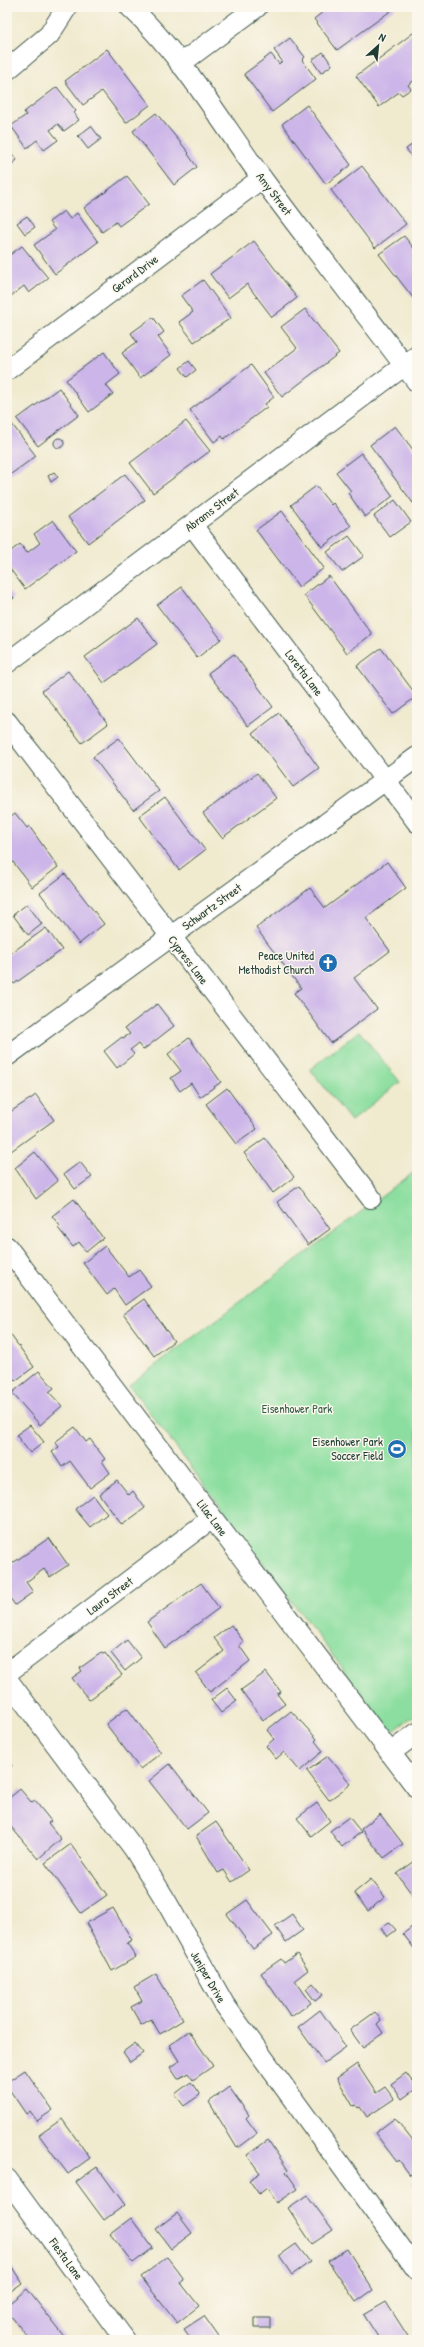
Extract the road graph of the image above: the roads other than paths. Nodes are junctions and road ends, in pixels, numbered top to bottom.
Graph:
1 (67, 7) edge
2 (130, 7) edge
3 (257, 7) edge
4 (180, 64) junction
5 (7, 70) edge
6 (262, 178) junction
7 (411, 361) edge
8 (7, 370) edge
9 (417, 382) edge
10 (192, 525) junction
11 (7, 663) edge
12 (7, 722) edge
13 (417, 757) edge
14 (385, 780) junction
15 (417, 822) edge
16 (170, 937) junction
17 (7, 1056) edge
18 (371, 1198) dead end
19 (7, 1247) edge
20 (212, 1518) junction
21 (7, 1673) edge
22 (7, 1679) edge
23 (417, 1733) edge
24 (390, 1753) junction
25 (417, 1788) edge
26 (7, 2178) edge
27 (417, 2270) edge
28 (125, 2340) edge

1 - 5 street
2 - 4 street, Amy Street
3 - 4 street
4 - 6 street, Amy Street
6 - 7 street, Amy Street
6 - 8 street, Gerard Drive
7 - 9 street, Amy Street
7 - 10 street, Abrams Street
10 - 11 street, Abrams Street
10 - 14 street, Loretta Lane
12 - 16 street, Cypress Lane
13 - 14 street, Schwartz Street
14 - 15 street, Loretta Lane
14 - 16 street, Schwartz Street
16 - 17 street, Schwartz Street
16 - 18 street, Cypress Lane
19 - 20 street, Lilac Lane
20 - 21 street, Laura Street
20 - 24 street, Lilac Lane
22 - 27 street, Juniper Drive
23 - 24 street
24 - 25 street, Lilac Lane
26 - 28 street, Fiesta Lane

